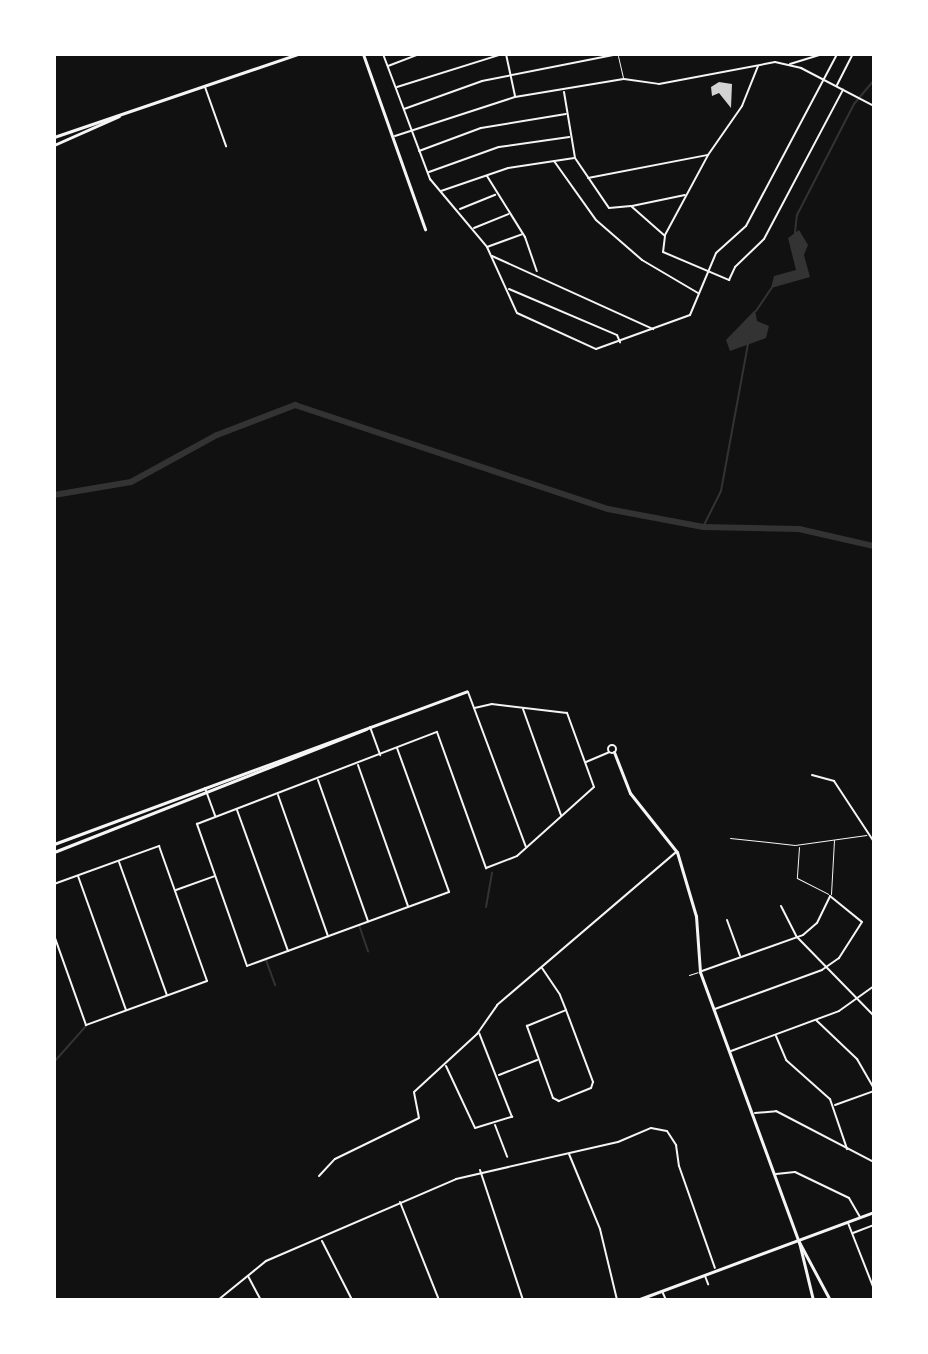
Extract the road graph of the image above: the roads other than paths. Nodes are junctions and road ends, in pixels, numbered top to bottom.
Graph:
1 (298, 54) edge
2 (363, 54) edge
3 (383, 54) edge
4 (420, 54) edge
5 (504, 54) edge
6 (776, 54) edge
7 (823, 54) edge
8 (837, 54) edge
9 (853, 54) edge
10 (618, 55) edge
11 (280, 56) edge
12 (775, 62) junction
13 (759, 64) junction
14 (789, 64) junction
15 (387, 66) junction
16 (512, 75) junction
17 (624, 79) junction
18 (823, 79) junction
19 (204, 85) junction
20 (836, 86) junction
21 (395, 87) junction
22 (843, 90) junction
23 (564, 92) junction
24 (515, 97) junction
25 (874, 106) edge
26 (403, 109) junction
27 (567, 114) junction
28 (110, 116) junction
29 (119, 116) junction
30 (113, 123) junction
31 (411, 130) junction
32 (54, 137) edge
33 (393, 137) junction
34 (570, 137) junction
35 (54, 145) edge
36 (226, 146) dead end
37 (419, 151) junction
38 (708, 155) junction
39 (575, 158) junction
40 (554, 161) junction
41 (427, 173) junction
42 (486, 175) junction
43 (588, 178) junction
44 (440, 192) junction
45 (496, 194) junction
46 (686, 194) junction
47 (631, 206) junction
48 (458, 210) junction
49 (509, 214) junction
50 (474, 228) junction
51 (425, 229) dead end
52 (523, 233) junction
53 (665, 236) junction
54 (487, 247) junction
55 (492, 256) junction
56 (537, 272) junction
57 (708, 273) junction
58 (508, 289) junction
59 (700, 294) junction
60 (653, 330) junction
61 (621, 342) junction
62 (467, 691) joint
63 (474, 708) junction
64 (523, 708) junction
65 (370, 727) junction
66 (397, 748) junction
67 (611, 752) joint
68 (380, 756) junction
69 (585, 762) junction
70 (357, 764) junction
71 (812, 775) dead end
72 (317, 779) junction
73 (206, 790) junction
74 (277, 794) junction
75 (237, 809) junction
76 (562, 816) junction
77 (216, 817) junction
78 (874, 830) edge
79 (868, 835) junction
80 (730, 838) dead end
81 (834, 840) junction
82 (874, 842) edge
83 (54, 844) edge
84 (799, 844) junction
85 (527, 847) junction
86 (54, 852) edge
87 (677, 852) junction
88 (119, 861) junction
89 (488, 868) junction
90 (492, 873) dead end
91 (78, 876) junction
92 (216, 876) junction
93 (54, 883) edge
94 (175, 890) junction
95 (830, 896) junction
96 (781, 906) dead end
97 (409, 908) junction
98 (727, 920) dead end
99 (368, 921) junction
100 (54, 935) edge
101 (328, 936) junction
102 (797, 937) junction
103 (288, 951) junction
104 (740, 957) junction
105 (541, 967) junction
106 (826, 968) junction
107 (700, 972) junction
108 (689, 975) dead end
109 (874, 986) edge
110 (167, 996) junction
111 (856, 1001) junction
112 (714, 1009) junction
113 (566, 1010) junction
114 (127, 1011) junction
115 (874, 1016) edge
116 (816, 1020) junction
117 (479, 1032) junction
118 (775, 1035) junction
119 (731, 1051) junction
120 (720, 1053) dead end
121 (538, 1060) junction
122 (445, 1064) junction
123 (498, 1075) junction
124 (874, 1089) edge
125 (834, 1105) junction
126 (755, 1113) junction
127 (494, 1124) junction
128 (847, 1149) junction
129 (568, 1153) junction
130 (507, 1157) dead end
131 (874, 1162) edge
132 (480, 1170) junction
133 (775, 1175) junction
134 (319, 1176) dead end
135 (400, 1202) junction
136 (874, 1212) edge
137 (860, 1218) junction
138 (848, 1223) junction
139 (874, 1225) edge
140 (852, 1233) junction
141 (322, 1241) junction
142 (799, 1242) junction
143 (716, 1271) junction
144 (247, 1275) junction
145 (705, 1276) junction
146 (708, 1284) dead end
147 (874, 1289) edge
148 (662, 1291) junction
149 (218, 1300) edge
150 (261, 1300) edge
151 (352, 1300) edge
152 (439, 1300) edge
153 (523, 1300) edge
154 (617, 1300) edge
155 (637, 1300) edge
156 (666, 1300) edge
157 (813, 1300) edge
158 (830, 1300) edge

1 - 11 street
2 - 33 street
3 - 15 street
4 - 15 street
5 - 16 street
5 - 21 street
6 - 12 street
7 - 14 street
8 - 18 street
9 - 20 street
10 - 16 street
10 - 17 lane
11 - 19 street
12 - 13 street
12 - 14 street
13 - 17 street
13 - 38 street
14 - 18 street
15 - 21 street
16 - 24 street
16 - 26 street
17 - 23 street
18 - 20 street
18 - 57 street
19 - 29 street
19 - 36 street
20 - 22 street
21 - 26 street
22 - 25 street
22 - 57 street
23 - 24 street
23 - 27 street
24 - 31 street
26 - 31 street
27 - 34 street
27 - 37 street
28 - 29 street
28 - 30 street
28 - 32 street
29 - 30 street
30 - 35 street
31 - 33 street
31 - 37 street
33 - 51 street
34 - 39 street
34 - 41 street
37 - 41 street
38 - 43 street
38 - 46 street
39 - 40 street
39 - 43 street
40 - 42 street
40 - 59 street
41 - 44 street
42 - 44 street
42 - 45 street
43 - 47 street
44 - 48 street
45 - 48 street
45 - 49 street
46 - 47 street
46 - 53 street
47 - 53 street
48 - 50 street
49 - 50 street
49 - 52 street
50 - 54 street
52 - 54 street
52 - 56 street
53 - 57 street
54 - 55 street
55 - 56 street
55 - 58 street
56 - 60 street
57 - 59 street
58 - 61 street
58 - 61 street
59 - 60 street
60 - 61 street
62 - 63 street
62 - 65 street
63 - 64 street
63 - 85 street
64 - 69 street
64 - 76 street
65 - 68 street
65 - 73 street
66 - 68 street
66 - 89 street
66 - 97 street
67 - 69 street
67 - 87 street
68 - 70 street
69 - 76 street
70 - 72 street
70 - 97 street
71 - 79 street
72 - 74 street
72 - 99 street
73 - 77 street
73 - 83 street
73 - 86 street
74 - 75 street
74 - 101 street
75 - 77 street
75 - 103 street
76 - 85 street
77 - 92 street
78 - 79 street
79 - 81 lane
79 - 82 street
80 - 84 lane
81 - 84 lane
81 - 95 lane
84 - 95 lane
85 - 89 street
87 - 105 street
87 - 107 street
88 - 91 street
88 - 94 street
88 - 110 street
89 - 90 street
91 - 93 street
91 - 114 street
92 - 94 street
92 - 103 street
94 - 110 street
95 - 102 street
95 - 106 street
96 - 102 street
97 - 99 street
98 - 104 street
99 - 101 street
100 - 114 street
101 - 103 street
102 - 104 street
102 - 106 street
104 - 107 street
105 - 113 street
105 - 117 street
106 - 111 street
106 - 112 street
107 - 108 lane
107 - 112 street
109 - 111 street
110 - 114 street
111 - 115 street
111 - 116 street
112 - 119 street
113 - 121 street
113 - 121 street
116 - 118 street
116 - 124 street
117 - 122 street
117 - 123 street
118 - 119 street
118 - 125 street
119 - 120 lane
119 - 126 street
121 - 123 street
122 - 127 street
122 - 134 street
123 - 127 street
124 - 125 street
125 - 128 street
126 - 128 street
126 - 133 street
127 - 130 street
128 - 131 street
129 - 132 street
129 - 143 street
129 - 154 street
132 - 135 street
132 - 153 street
133 - 137 street
133 - 142 street
135 - 141 street
135 - 152 street
136 - 137 street
137 - 138 street
138 - 140 street
138 - 142 street
139 - 140 street
140 - 147 street
141 - 144 street
141 - 151 street
142 - 143 street
142 - 157 street
142 - 158 street
143 - 145 street
144 - 149 street
144 - 150 street
145 - 146 street
145 - 148 street
148 - 155 street
148 - 156 street

